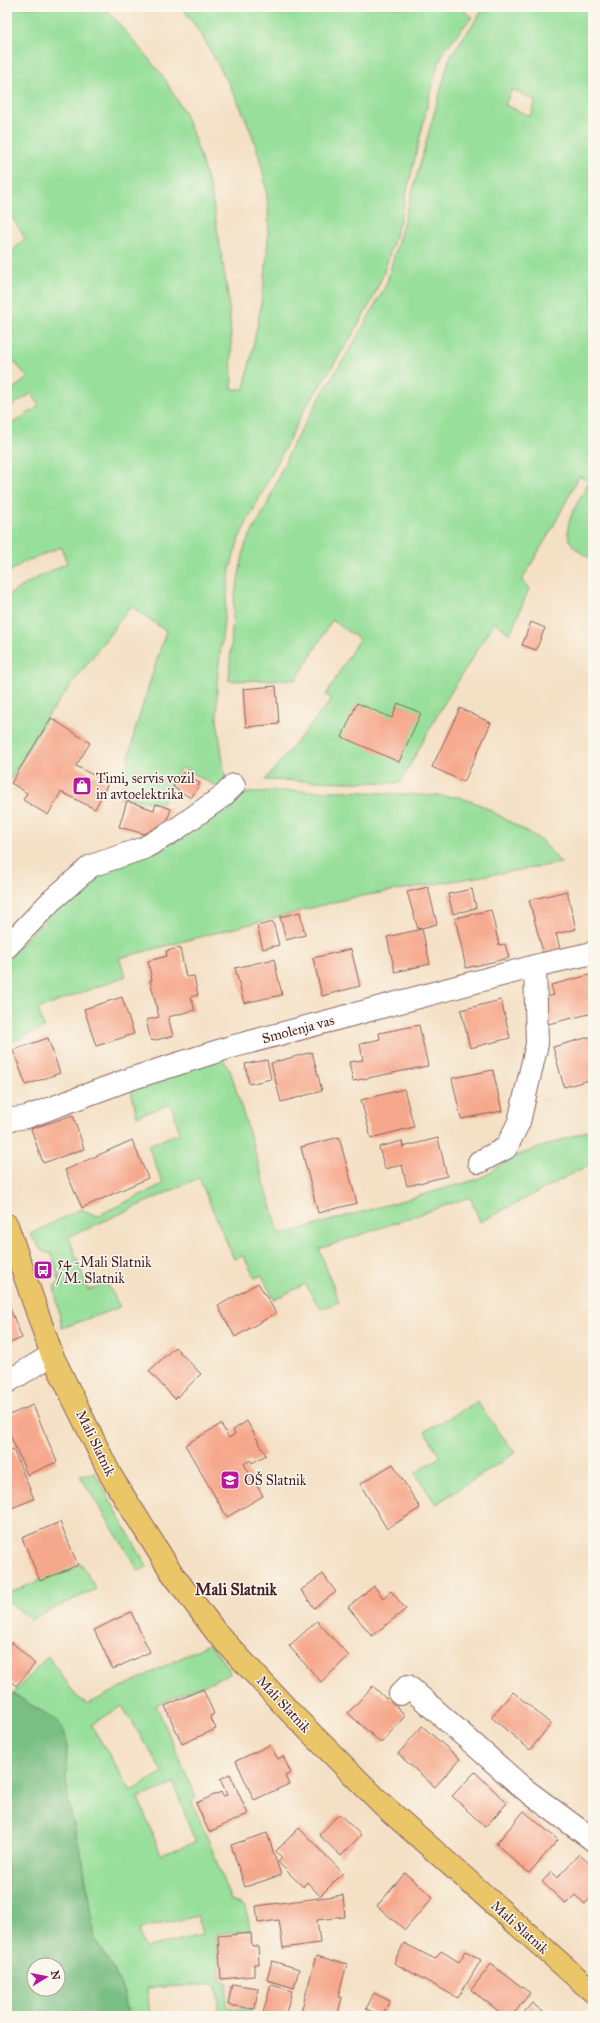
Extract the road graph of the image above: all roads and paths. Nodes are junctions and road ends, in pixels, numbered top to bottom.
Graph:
1 (234, 785) dead end
2 (7, 947) edge
3 (593, 953) edge
4 (535, 966) junction
5 (7, 1120) edge
6 (479, 1162) dead end
7 (7, 1225) edge
8 (52, 1355) junction
9 (7, 1382) edge
10 (400, 1694) dead end
11 (593, 1840) edge
12 (593, 1992) edge

1 - 2 street
3 - 4 street, Smolenja vas
4 - 5 street, Smolenja vas
4 - 6 street
7 - 8 main road, Mali Slatnik
8 - 9 street
8 - 12 main road, Mali Slatnik
10 - 11 street

